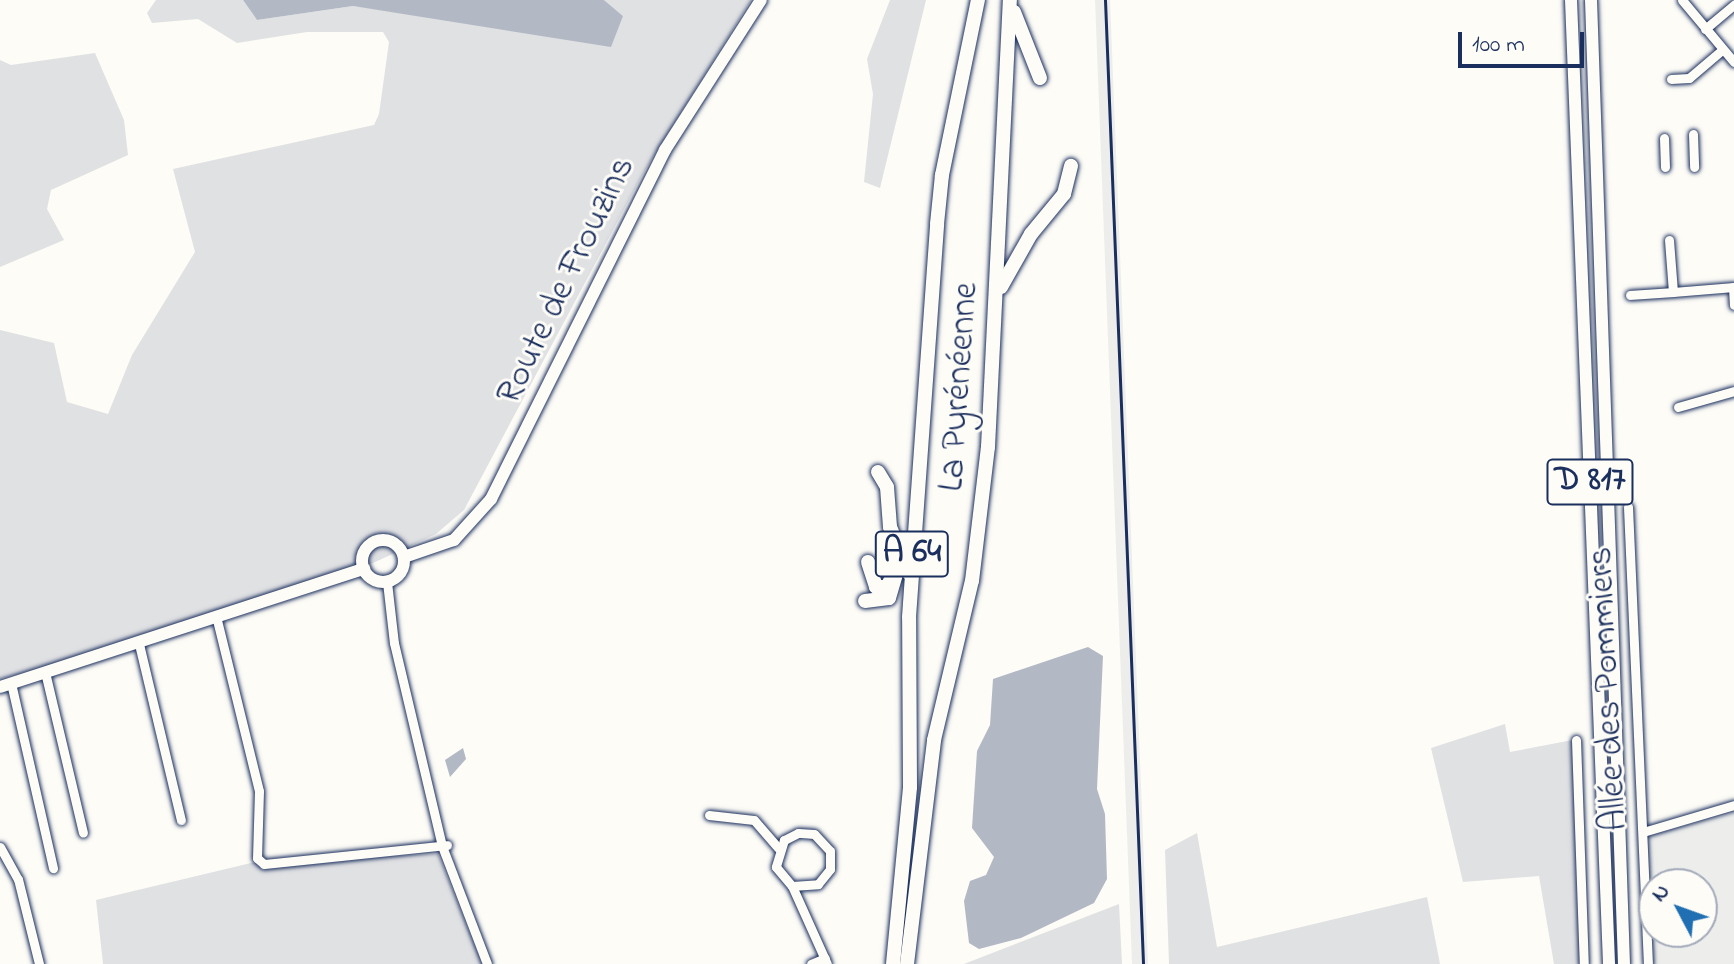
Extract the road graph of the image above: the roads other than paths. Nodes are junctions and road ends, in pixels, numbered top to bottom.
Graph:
1 (761, 0) edge
2 (978, 0) edge
3 (1010, 0) edge
4 (1571, 0) edge
5 (1591, 0) edge
6 (1682, 0) edge
7 (1734, 5) edge
8 (1705, 29) junction
9 (1722, 50) junction
10 (1734, 62) edge
11 (1040, 78) dead end
12 (1671, 79) dead end
13 (1693, 134) dead end
14 (1664, 138) dead end
15 (1071, 166) dead end
16 (1665, 167) dead end
17 (1694, 167) dead end
18 (1669, 240) dead end
19 (1733, 287) edge
20 (999, 291) junction
21 (1673, 292) junction
22 (1630, 295) dead end
23 (1734, 305) edge
24 (1734, 391) edge
25 (1678, 407) dead end
26 (878, 472) dead end
27 (1628, 507) dead end
28 (915, 519) junction
29 (890, 527) junction
30 (901, 554) junction
31 (404, 557) junction
32 (868, 562) dead end
33 (364, 569) junction
34 (894, 573) junction
35 (911, 578) junction
36 (387, 582) junction
37 (865, 601) dead end
38 (217, 620) junction
39 (139, 644) junction
40 (45, 672) junction
41 (5, 685) edge
42 (1576, 740) dead end
43 (1734, 805) edge
44 (709, 815) dead end
45 (181, 820) dead end
46 (1643, 832) junction
47 (83, 833) dead end
48 (445, 846) junction
49 (0, 847) edge
50 (778, 848) junction
51 (53, 868) dead end
52 (792, 886) junction
53 (826, 961) edge
54 (39, 964) edge
55 (487, 964) edge
56 (811, 964) edge
57 (893, 964) edge
58 (907, 964) edge
59 (1584, 964) edge
60 (1609, 964) edge
61 (1624, 964) edge
62 (1648, 964) edge

1 - 31 main road, Route de Frouzins
2 - 28 highway, La Pyrénéenne / A 64
3 - 11 highway
3 - 20 highway, La Pyrénéenne / A 64
4 - 60 main road, D 817
5 - 61 main road, D 817
6 - 8 street
7 - 8 street
8 - 9 street
9 - 10 street
9 - 12 street
13 - 17 street
14 - 16 street
15 - 20 highway
18 - 21 street
19 - 21 street
19 - 23 street
20 - 58 highway, La Pyrénéenne / A 64
21 - 22 street
24 - 25 street
26 - 29 highway
27 - 46 street, Allée des Pommiers
28 - 30 highway
28 - 35 highway, La Pyrénéenne / A 64
29 - 30 highway
29 - 34 highway
30 - 34 highway
30 - 35 highway
31 - 33 main road
31 - 36 main road
32 - 34 highway
33 - 36 main road
33 - 38 main road
34 - 37 highway
35 - 57 highway, La Pyrénéenne / A 64
36 - 48 street
38 - 39 main road
38 - 48 street
39 - 40 main road
39 - 45 street
40 - 41 main road
40 - 47 street
41 - 51 street
42 - 59 street
43 - 46 street
44 - 50 street
46 - 62 street, Allée des Pommiers
48 - 55 street
49 - 54 street
50 - 52 street
50 - 52 street
52 - 53 street
53 - 56 street

